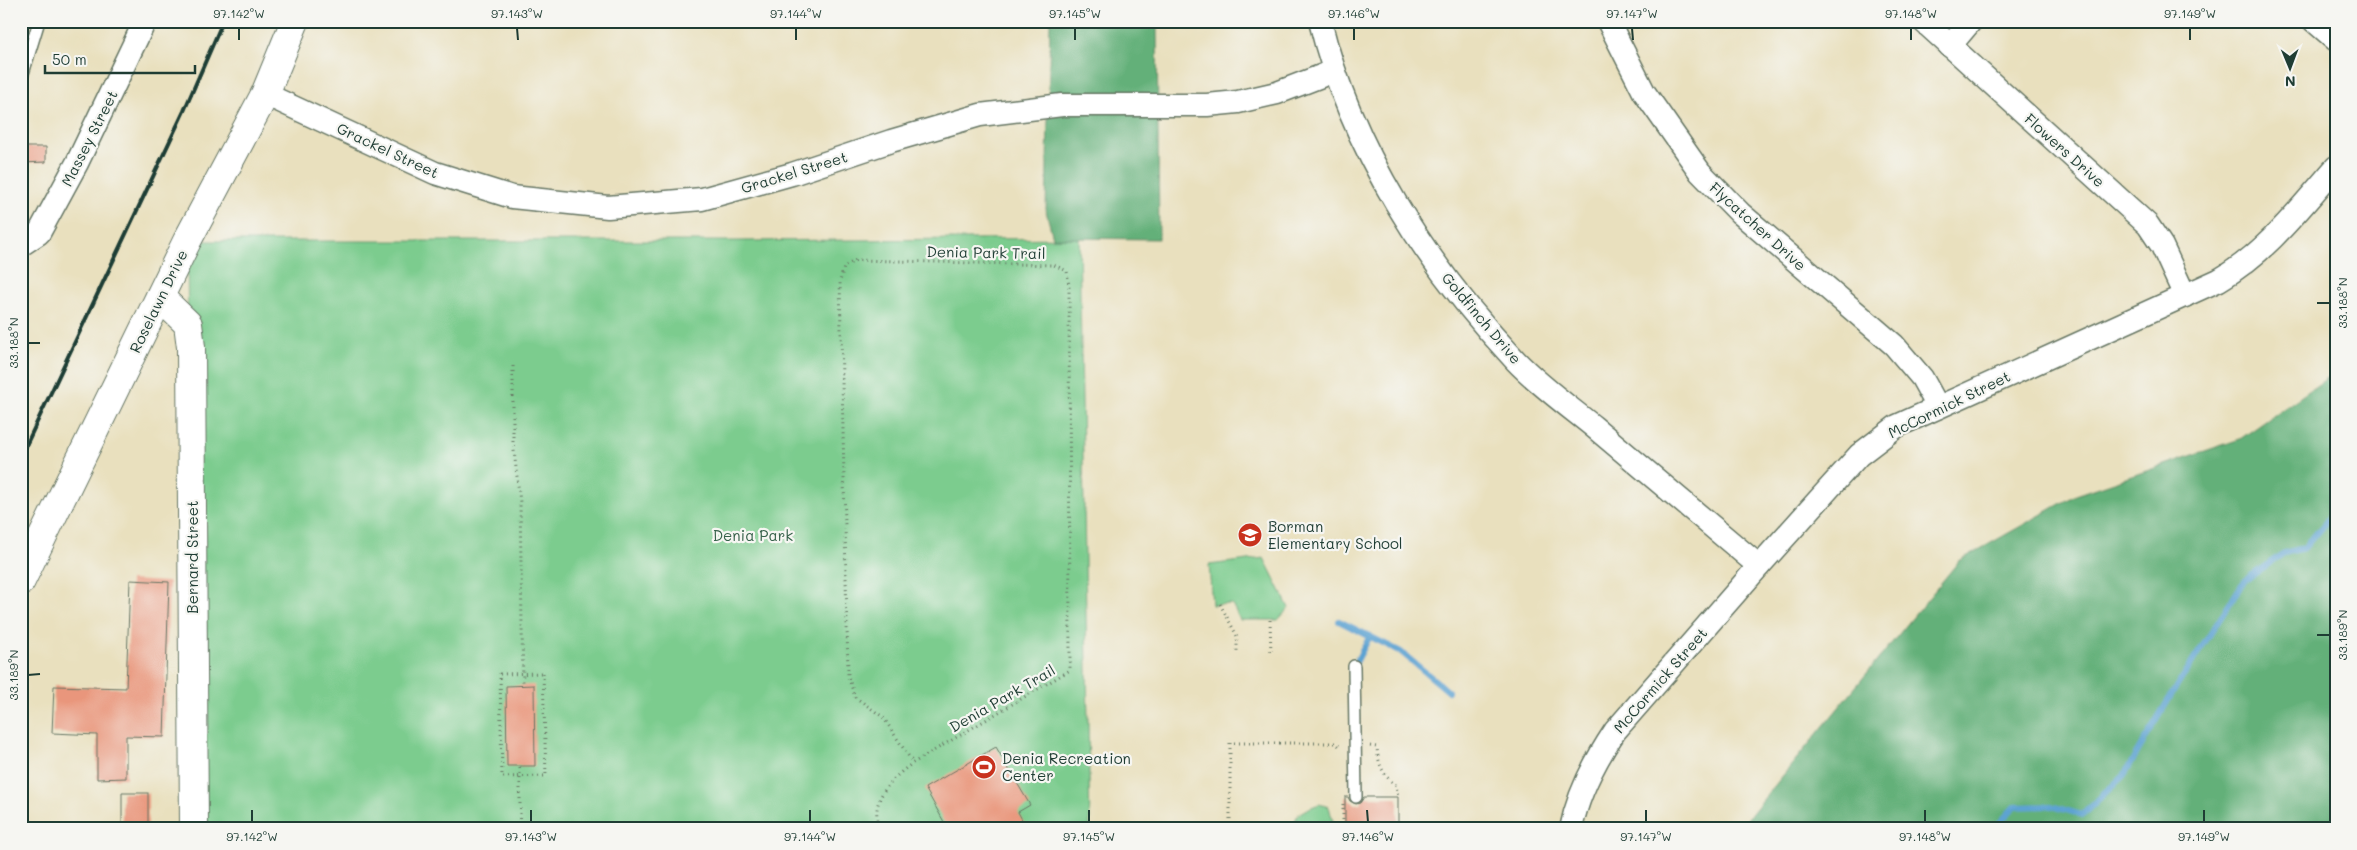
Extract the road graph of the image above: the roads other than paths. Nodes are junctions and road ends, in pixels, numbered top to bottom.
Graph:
1 (39, 21) edge
2 (145, 21) edge
3 (295, 21) edge
4 (1320, 21) edge
5 (1608, 21) edge
6 (1923, 21) edge
7 (1971, 21) edge
8 (2314, 21) edge
9 (2336, 40) edge
10 (1950, 46) junction
11 (1334, 71) junction
12 (21, 80) edge
13 (265, 94) junction
14 (2336, 167) edge
15 (21, 246) edge
16 (2185, 296) junction
17 (160, 297) junction
18 (1938, 407) junction
19 (1759, 566) junction
20 (21, 581) edge
21 (1354, 666) dead end
22 (1356, 797) dead end
23 (194, 829) edge
24 (1571, 829) edge

1 - 12 lane
2 - 15 street, Massey Street
3 - 13 street, Roselawn Drive
4 - 11 street, Goldfinch Drive
5 - 18 street, Flycatcher Drive
6 - 10 street, Flowers Drive
7 - 10 street
8 - 9 street
10 - 16 street, Flowers Drive
11 - 13 street, Grackel Street
11 - 19 street, Goldfinch Drive
13 - 17 street, Roselawn Drive
14 - 16 street, McCormick Street
16 - 18 street, McCormick Street
17 - 20 street, Roselawn Drive
17 - 23 street, Bernard Street
18 - 19 street, McCormick Street
19 - 24 street, McCormick Street
21 - 22 lane

